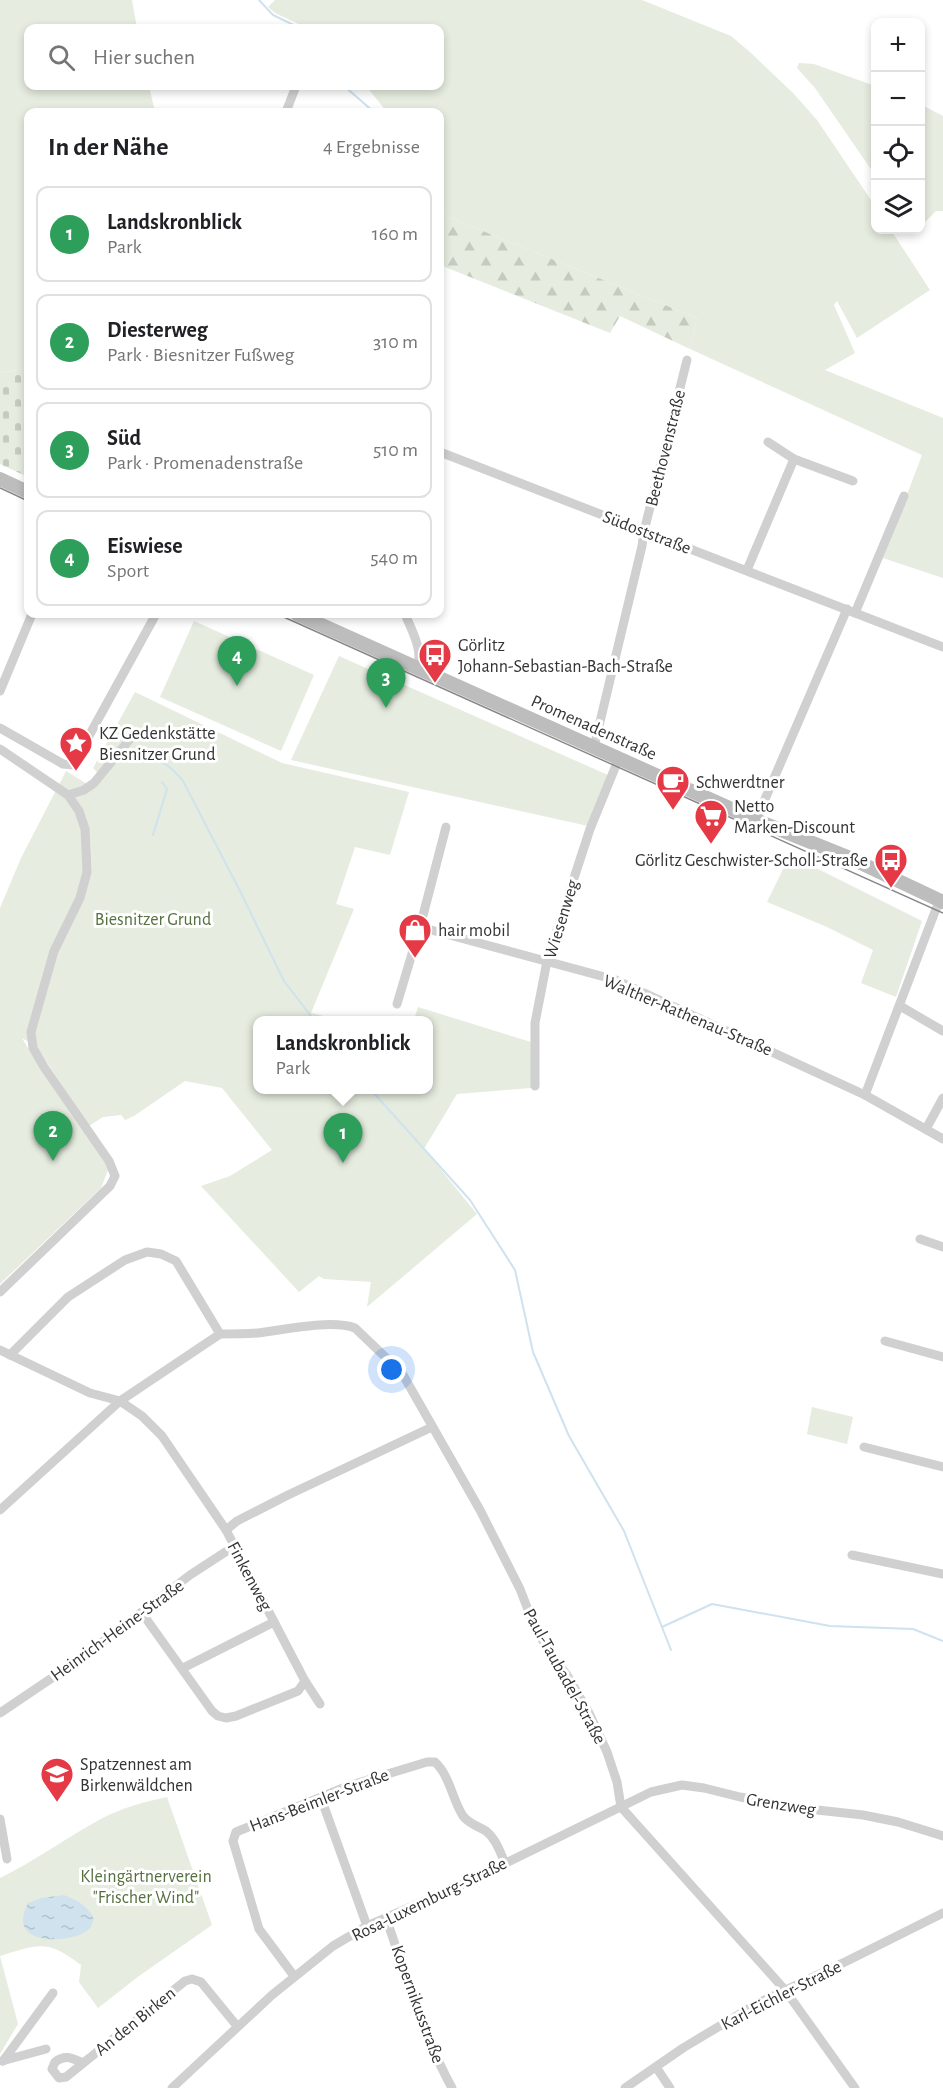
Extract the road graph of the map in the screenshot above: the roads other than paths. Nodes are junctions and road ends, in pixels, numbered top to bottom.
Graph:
1 (294, 90) edge
2 (288, 108) edge
3 (687, 360) dead end
4 (768, 442) dead end
5 (444, 455) edge
6 (794, 459) junction
7 (0, 479) edge
8 (853, 481) dead end
9 (24, 490) edge
10 (904, 496) dead end
11 (644, 531) junction
12 (747, 570) junction
13 (851, 611) junction
14 (30, 618) edge
15 (154, 618) edge
16 (306, 618) edge
17 (406, 618) edge
18 (943, 647) edge
19 (417, 667) junction
20 (0, 691) edge
21 (0, 729) edge
22 (130, 739) dead end
23 (594, 747) junction
24 (0, 749) edge
25 (619, 758) junction
26 (68, 795) junction
27 (756, 820) junction
28 (446, 827) dead end
29 (943, 901) edge
30 (420, 927) junction
31 (547, 961) junction
32 (397, 1004) dead end
33 (900, 1006) junction
34 (943, 1031) edge
35 (535, 1086) dead end
36 (865, 1095) junction
37 (943, 1098) edge
38 (926, 1129) junction
39 (943, 1139) edge
40 (920, 1239) dead end
41 (943, 1247) edge
42 (0, 1292) edge
43 (220, 1334) junction
44 (885, 1341) dead end
45 (0, 1350) edge
46 (10, 1355) junction
47 (943, 1357) edge
48 (120, 1401) junction
49 (432, 1427) junction
50 (864, 1447) dead end
51 (943, 1467) edge
52 (0, 1510) edge
53 (226, 1530) junction
54 (233, 1547) junction
55 (852, 1555) dead end
56 (943, 1574) edge
57 (142, 1613) junction
58 (274, 1622) junction
59 (183, 1668) junction
60 (305, 1682) junction
61 (320, 1704) dead end
62 (0, 1713) edge
63 (321, 1798) junction
64 (621, 1807) junction
65 (0, 1820) edge
66 (943, 1836) edge
67 (8, 1859) dead end
68 (505, 1863) junction
69 (943, 1913) edge
70 (387, 1918) junction
71 (367, 1926) junction
72 (294, 1976) junction
73 (785, 1989) junction
74 (53, 1993) dead end
75 (237, 2026) junction
76 (46, 2049) dead end
77 (1, 2061) edge
78 (83, 2063) dead end
79 (656, 2067) junction
80 (172, 2088) edge
81 (452, 2088) edge
82 (625, 2088) edge
83 (670, 2088) edge
84 (855, 2088) edge

1 - 2 street
3 - 11 street, Beethovenstraße
4 - 6 street
5 - 11 street, Südoststraße
6 - 8 street
6 - 12 street
7 - 9 main road
10 - 13 street
11 - 12 street, Südoststraße
11 - 23 street, Beethovenstraße
12 - 13 street, Südoststraße
13 - 18 street, Südoststraße
13 - 27 street
14 - 20 street
15 - 21 street
16 - 19 main road, Promenadenstraße
17 - 19 street
19 - 23 main road, Promenadenstraße
22 - 26 street
23 - 25 main road, Promenadenstraße
24 - 26 street
25 - 27 main road, Promenadenstraße
25 - 31 street, Wiesenweg
26 - 42 street
27 - 29 main road, Promenadenstraße
28 - 30 street
29 - 33 street
30 - 31 street, Walther-Rathenau-Straße
30 - 32 street
31 - 35 street, Wiesenweg
31 - 36 street, Walther-Rathenau-Straße
33 - 34 street
33 - 36 street
36 - 38 street, Walther-Rathenau-Straße
37 - 38 street
38 - 39 street, Walther-Rathenau-Straße
40 - 41 street
43 - 46 street
43 - 48 street
43 - 49 street, Paul-Taubadel-Straße
44 - 47 street
45 - 46 street
46 - 48 street
48 - 52 street
48 - 53 street, Finkenweg
49 - 53 street
49 - 64 street, Paul-Taubadel-Straße
50 - 51 street
53 - 54 street, Finkenweg
54 - 57 street, Heinrich-Heine-Straße
54 - 58 street, Finkenweg
55 - 56 street
57 - 59 street
57 - 62 street, Heinrich-Heine-Straße
58 - 59 street, Finkenweg
58 - 60 street, Finkenweg
59 - 60 street
60 - 61 street, Finkenweg
63 - 68 street, Hans-Beimler-Straße
63 - 71 street
63 - 72 street, Hans-Beimler-Straße
64 - 66 street, Grenzweg
64 - 68 street, Rosa-Luxemburg-Straße
64 - 73 street
65 - 67 street
68 - 70 street, Rosa-Luxemburg-Straße
69 - 73 street, Karl-Eichler-Straße
70 - 71 street, Rosa-Luxemburg-Straße
70 - 81 street, Kopernikusstraße
71 - 72 street, Rosa-Luxemburg-Straße
72 - 75 street, Rosa-Luxemburg-Straße
73 - 79 street, Karl-Eichler-Straße
73 - 84 street
74 - 77 street
75 - 78 street, An den Birken
75 - 80 street, Rosa-Luxemburg-Straße
76 - 77 street
79 - 82 street, Karl-Eichler-Straße
79 - 83 street

